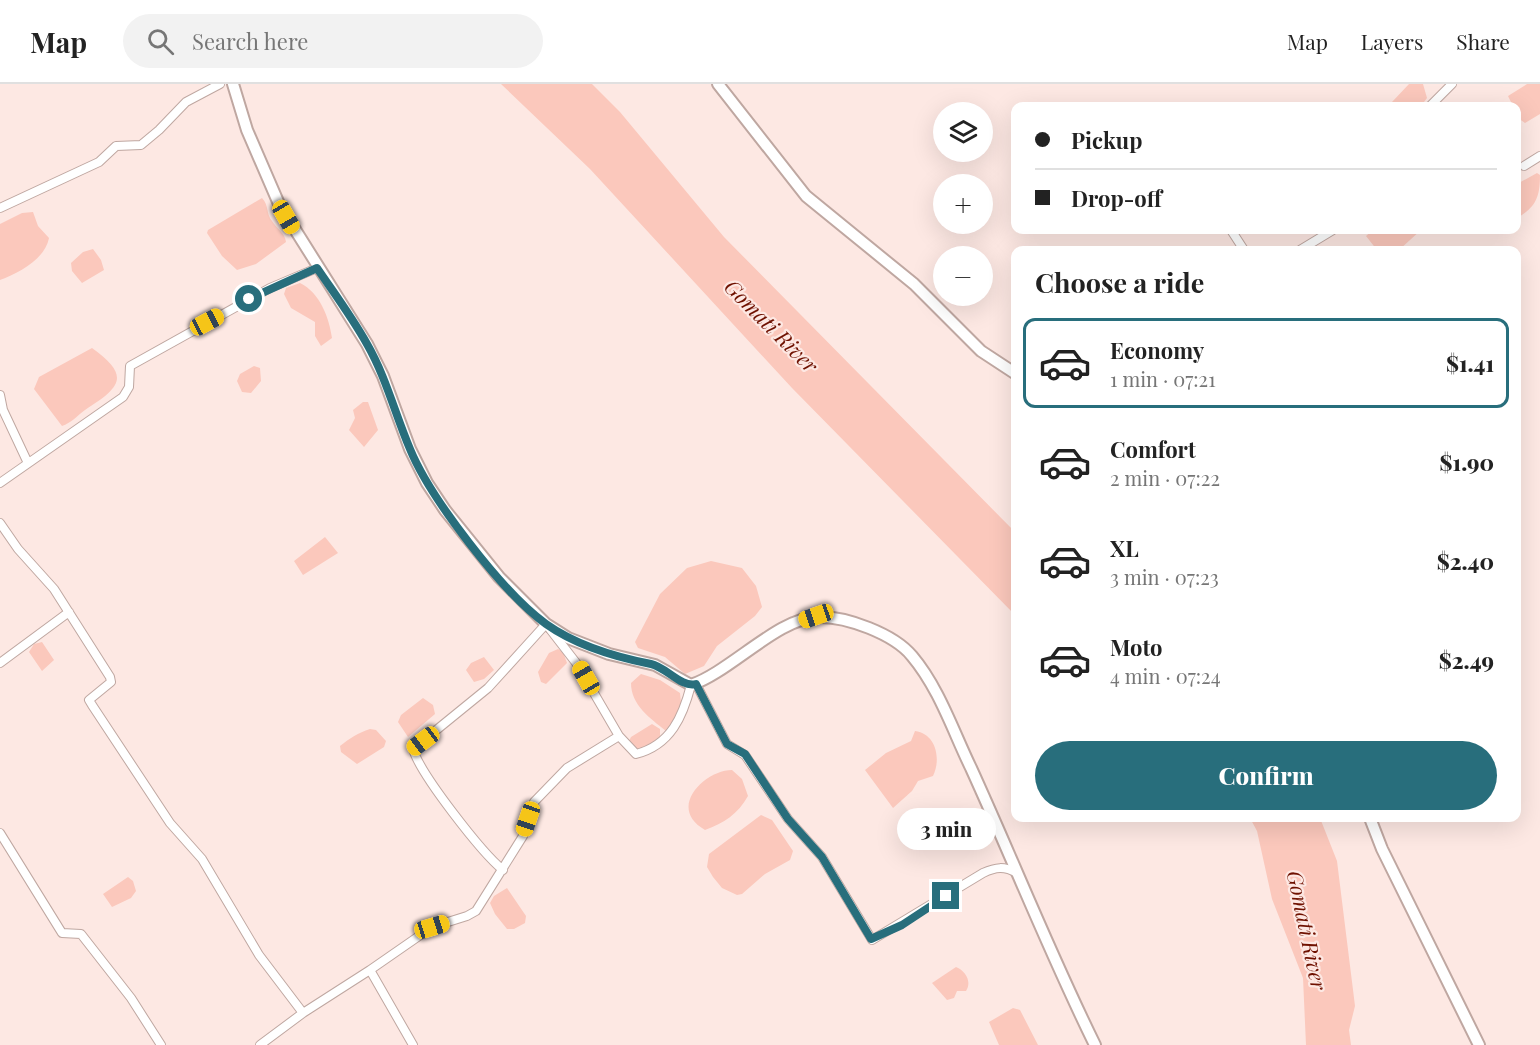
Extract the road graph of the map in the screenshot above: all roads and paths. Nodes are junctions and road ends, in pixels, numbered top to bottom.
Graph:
1 (220, 84) edge
2 (233, 84) edge
3 (718, 84) edge
4 (1452, 84) edge
5 (1434, 102) edge
6 (1540, 156) edge
7 (1524, 166) dead end
8 (0, 208) edge
9 (1326, 234) edge
10 (1307, 246) edge
11 (317, 268) junction
12 (1011, 371) edge
13 (0, 395) edge
14 (27, 461) junction
15 (0, 483) edge
16 (0, 523) edge
17 (69, 612) junction
18 (546, 624) junction
19 (0, 663) edge
20 (694, 684) junction
21 (620, 736) junction
22 (1372, 822) edge
23 (0, 834) edge
24 (503, 870) junction
25 (1019, 874) junction
26 (370, 970) junction
27 (303, 1013) junction
28 (161, 1045) edge
29 (260, 1045) edge
30 (413, 1045) edge
31 (1095, 1045) edge
32 (1479, 1045) edge

1 - 8 street
2 - 11 main road
3 - 12 main road
4 - 5 street
6 - 7 street
9 - 10 street
11 - 14 street
11 - 18 main road
13 - 14 street
14 - 15 street
16 - 17 street
17 - 19 street
17 - 27 street
18 - 20 main road
18 - 21 street
18 - 24 street
20 - 21 street
20 - 25 street
20 - 25 main road
21 - 24 street
22 - 32 main road
23 - 28 street
24 - 26 street
25 - 31 main road
26 - 27 street
26 - 30 street
27 - 29 street

